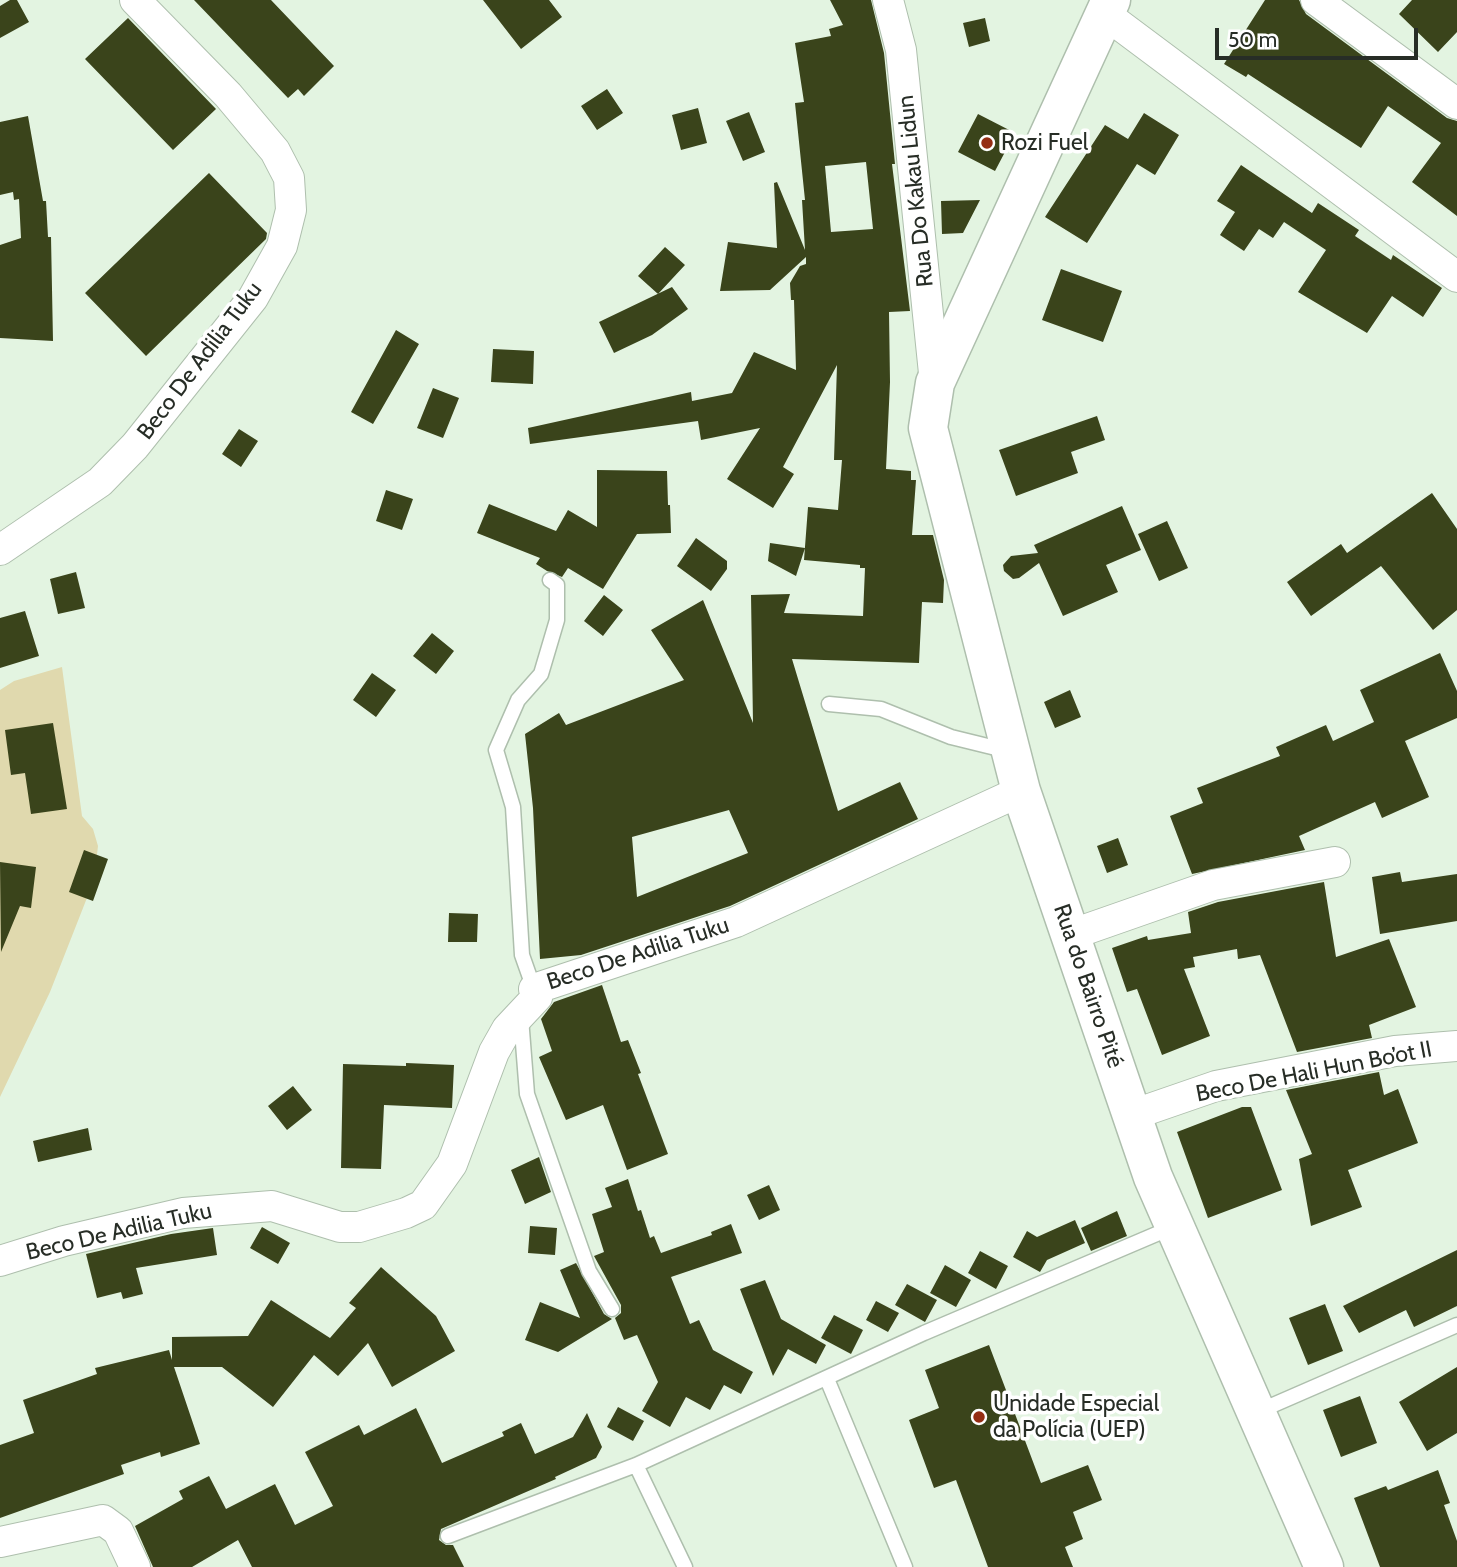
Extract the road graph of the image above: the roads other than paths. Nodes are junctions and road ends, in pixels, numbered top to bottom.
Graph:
1 (888, 0) edge
2 (1316, 0) edge
3 (135, 1) edge
4 (1108, 7) edge
5 (1457, 104) edge
6 (1457, 276) edge
7 (935, 383) junction
8 (0, 550) edge
9 (550, 580) dead end
10 (829, 704) dead end
11 (1009, 751) junction
12 (1021, 791) junction
13 (1335, 862) dead end
14 (1070, 935) junction
15 (528, 1001) junction
16 (1457, 1046) edge
17 (1132, 1115) junction
18 (1174, 1227) junction
19 (0, 1261) edge
20 (612, 1309) dead end
21 (1457, 1325) edge
22 (827, 1379) junction
23 (1256, 1413) junction
24 (636, 1465) junction
25 (449, 1536) dead end
26 (0, 1542) edge
27 (135, 1567) edge
28 (685, 1567) edge
29 (905, 1567) edge
30 (1324, 1567) edge

1 - 7 street, Rua Do Kakau Lidun
2 - 5 street
3 - 8 street, Beco De Adilia Tuku
4 - 6 street
4 - 7 main road, Rua do Bairro Pité
7 - 11 main road, Rua do Bairro Pité
9 - 15 lane
10 - 11 lane
11 - 12 main road, Rua do Bairro Pité
12 - 14 main road, Rua do Bairro Pité
12 - 15 street, Beco De Adilia Tuku
13 - 14 street
14 - 17 main road, Rua do Bairro Pité
15 - 19 street, Beco De Adilia Tuku
15 - 20 lane
16 - 17 street, Beco De Hali Hun Bo’ot II
17 - 18 main road, Rua do Bairro Pité
18 - 22 lane
18 - 23 main road, Rua do Bairro Pité
21 - 23 lane
22 - 24 lane
22 - 29 lane
23 - 30 main road, Rua do Bairro Pité
24 - 25 lane
24 - 28 lane
26 - 27 street

